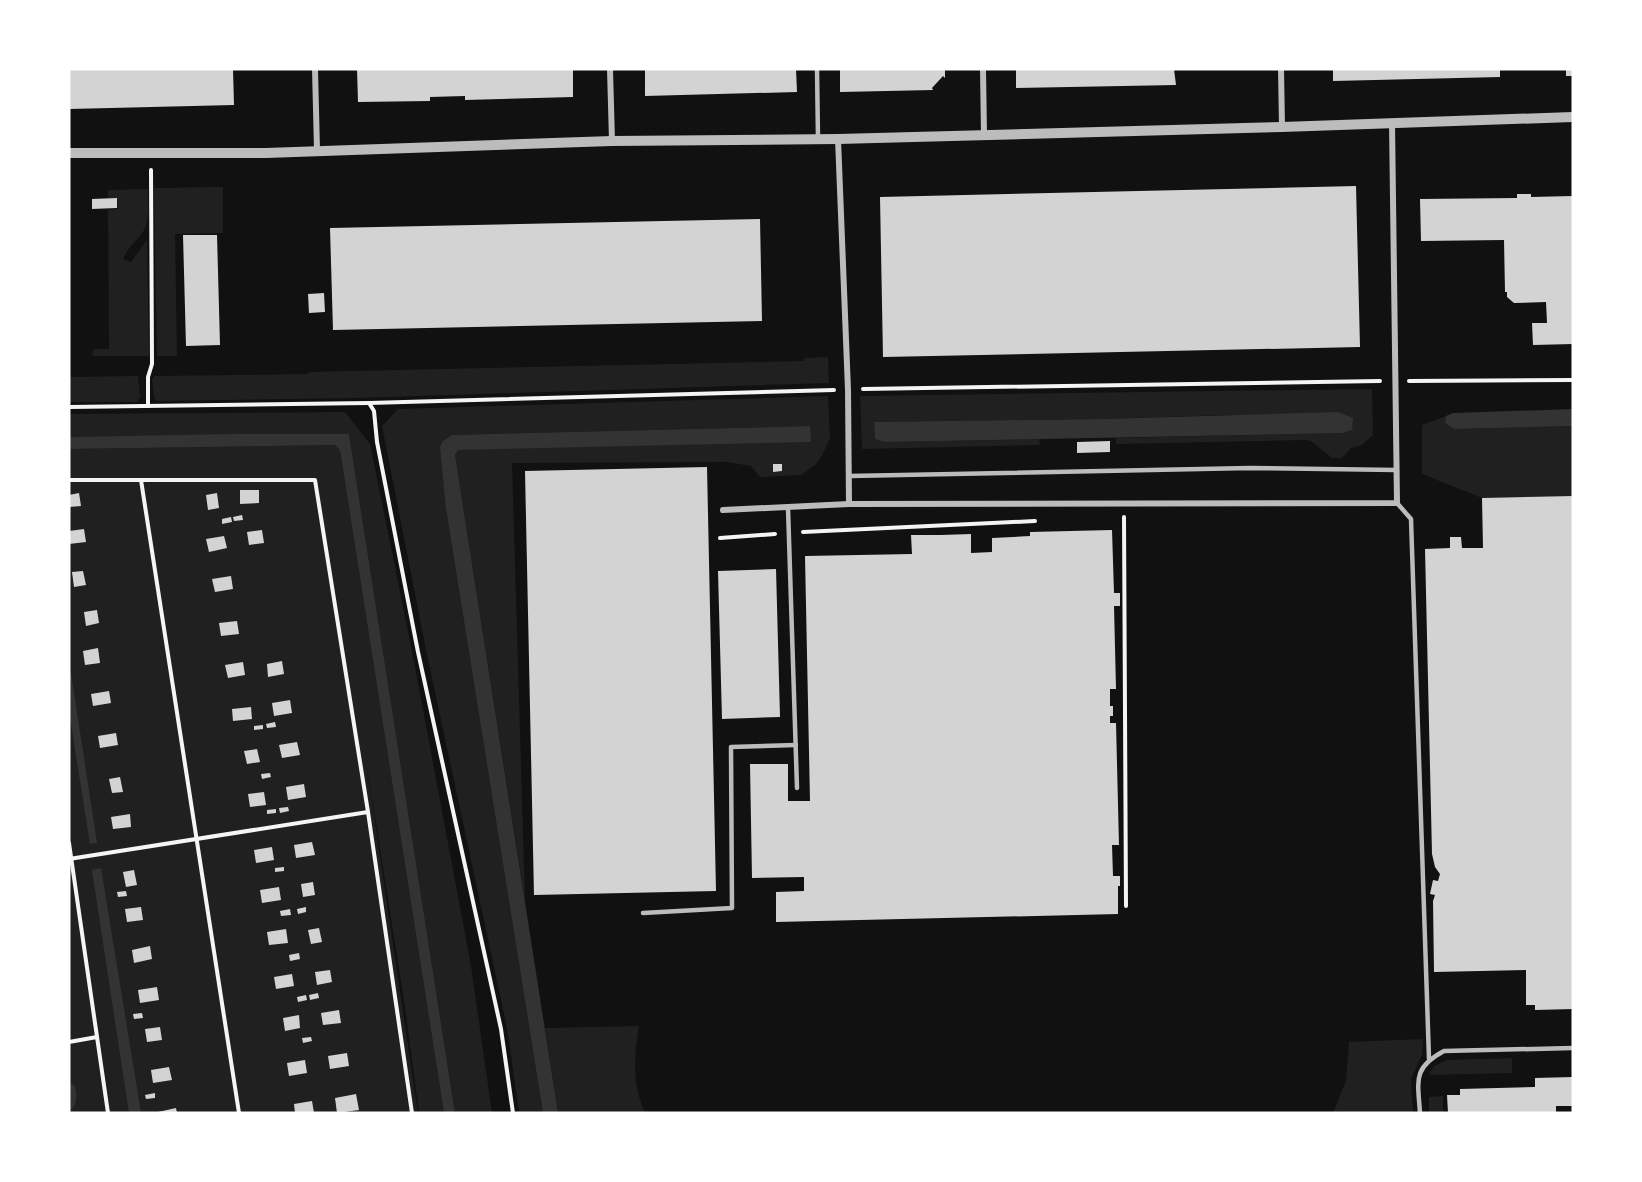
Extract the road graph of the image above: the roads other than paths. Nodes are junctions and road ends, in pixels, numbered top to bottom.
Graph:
1 (315, 69) edge
2 (610, 69) edge
3 (817, 69) edge
4 (983, 69) edge
5 (1281, 69) edge
6 (1573, 117) edge
7 (1392, 122) junction
8 (1282, 127) junction
9 (984, 135) junction
10 (818, 139) junction
11 (838, 139) junction
12 (612, 141) junction
13 (317, 150) junction
14 (69, 153) edge
15 (1397, 470) junction
16 (849, 476) junction
17 (1397, 503) junction
18 (849, 504) junction
19 (788, 508) junction
20 (723, 510) dead end
21 (796, 745) junction
22 (797, 788) dead end
23 (643, 912) dead end
24 (1573, 1048) edge
25 (1428, 1059) junction
26 (1420, 1113) edge

1 - 13 street
2 - 12 street
3 - 10 lane
4 - 9 street
5 - 8 street
6 - 7 street
7 - 8 street
7 - 15 street
8 - 9 street
9 - 11 street
10 - 11 street
10 - 12 street
11 - 16 street
12 - 13 street
13 - 14 street
15 - 16 lane
15 - 17 street
16 - 18 street
17 - 18 street
17 - 25 lane
18 - 19 street
19 - 20 street
19 - 21 lane
21 - 22 lane
21 - 23 lane
24 - 25 lane
25 - 26 lane

